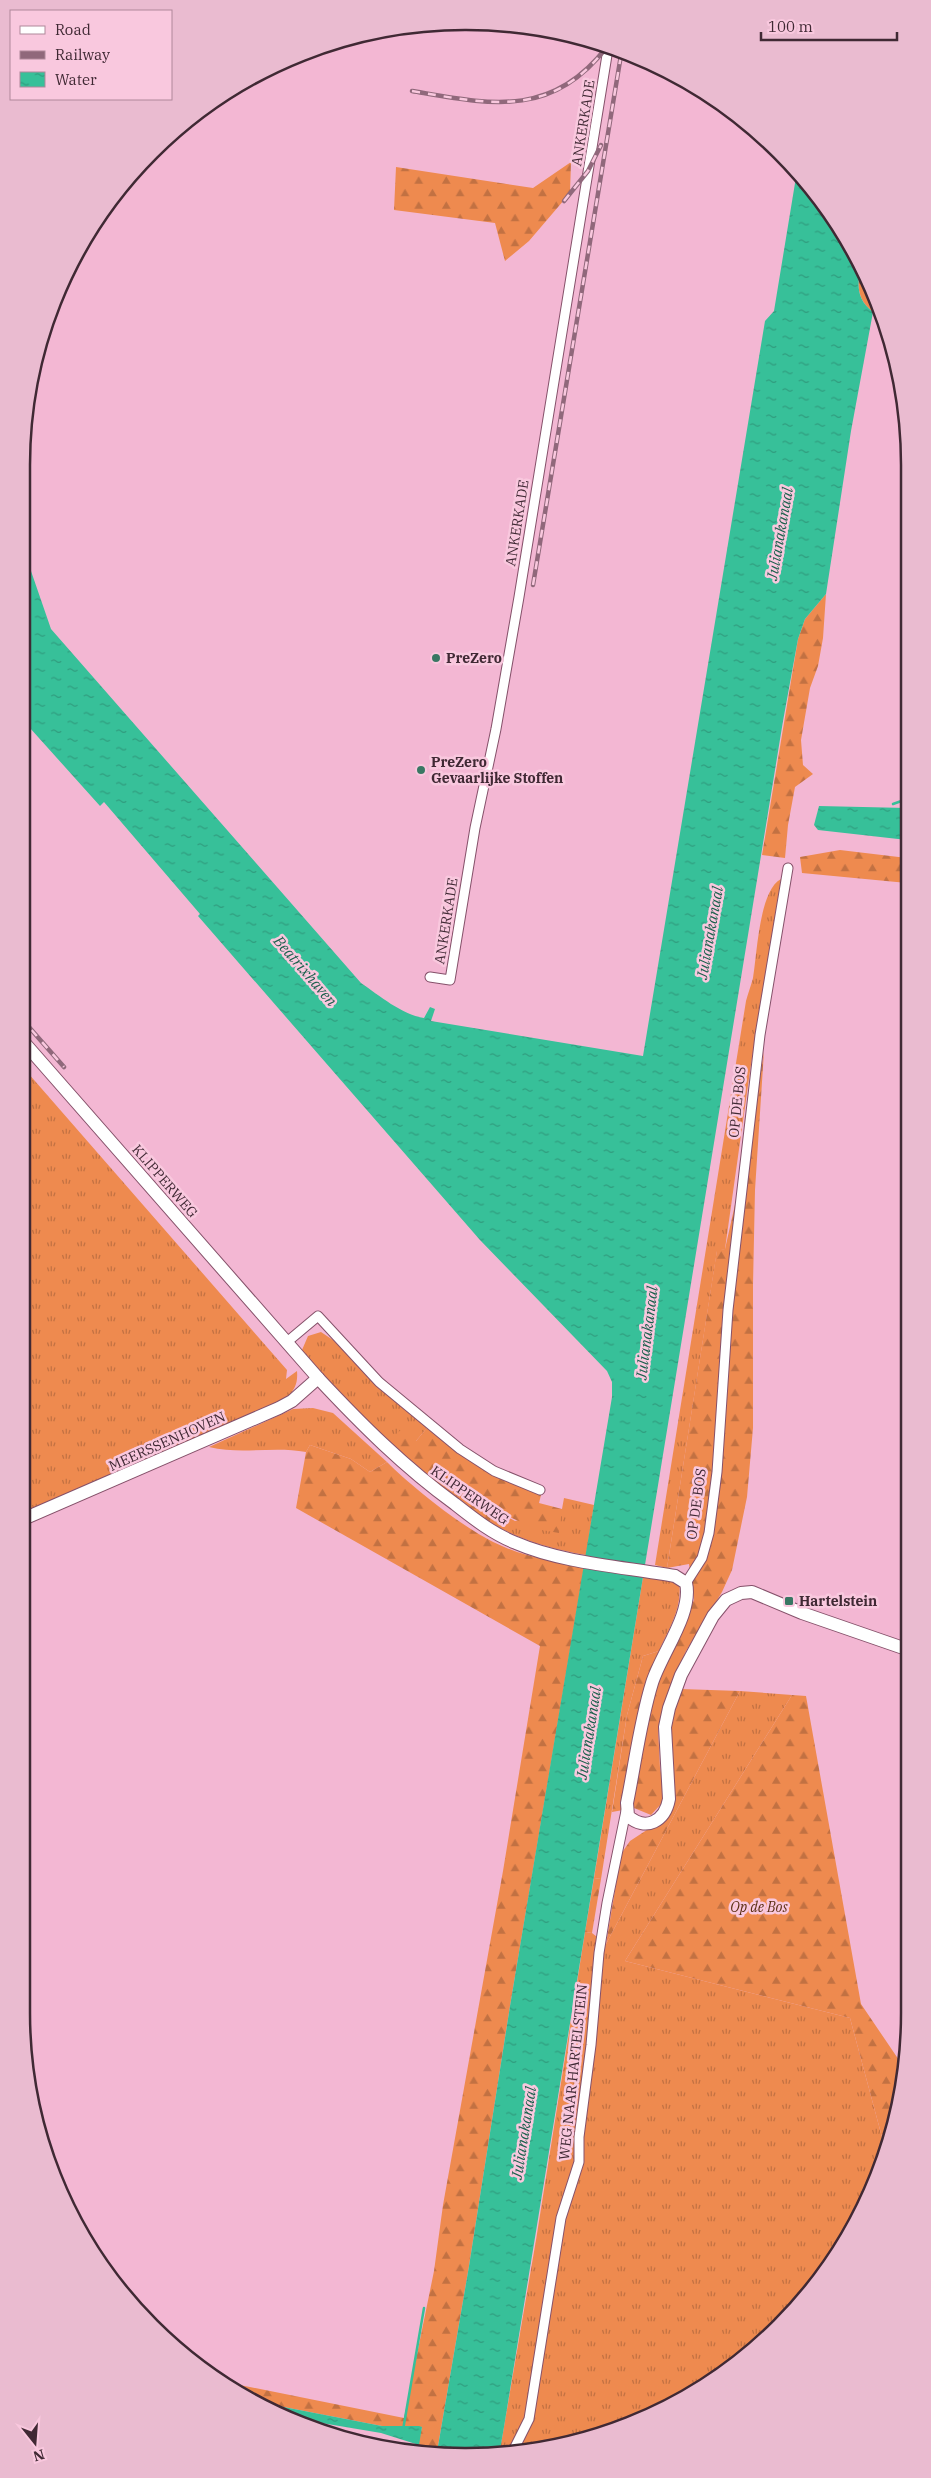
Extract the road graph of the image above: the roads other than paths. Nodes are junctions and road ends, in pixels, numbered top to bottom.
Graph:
1 (607, 54) edge
2 (788, 868) dead end
3 (430, 977) dead end
4 (30, 1049) edge
5 (286, 1342) junction
6 (318, 1378) junction
7 (540, 1490) dead end
8 (30, 1516) edge
9 (686, 1584) junction
10 (901, 1647) edge
11 (626, 1811) junction
12 (516, 2445) edge

1 - 3 street, ANKERKADE
2 - 9 street, OP DE BOS
4 - 5 street, KLIPPERWEG
5 - 6 street, KLIPPERWEG
5 - 7 street
6 - 8 street, MEERSSENHOVEN
6 - 9 street, KLIPPERWEG
9 - 11 street, OP DE BOS
10 - 11 street
11 - 12 street, WEG NAAR HARTELSTEIN

